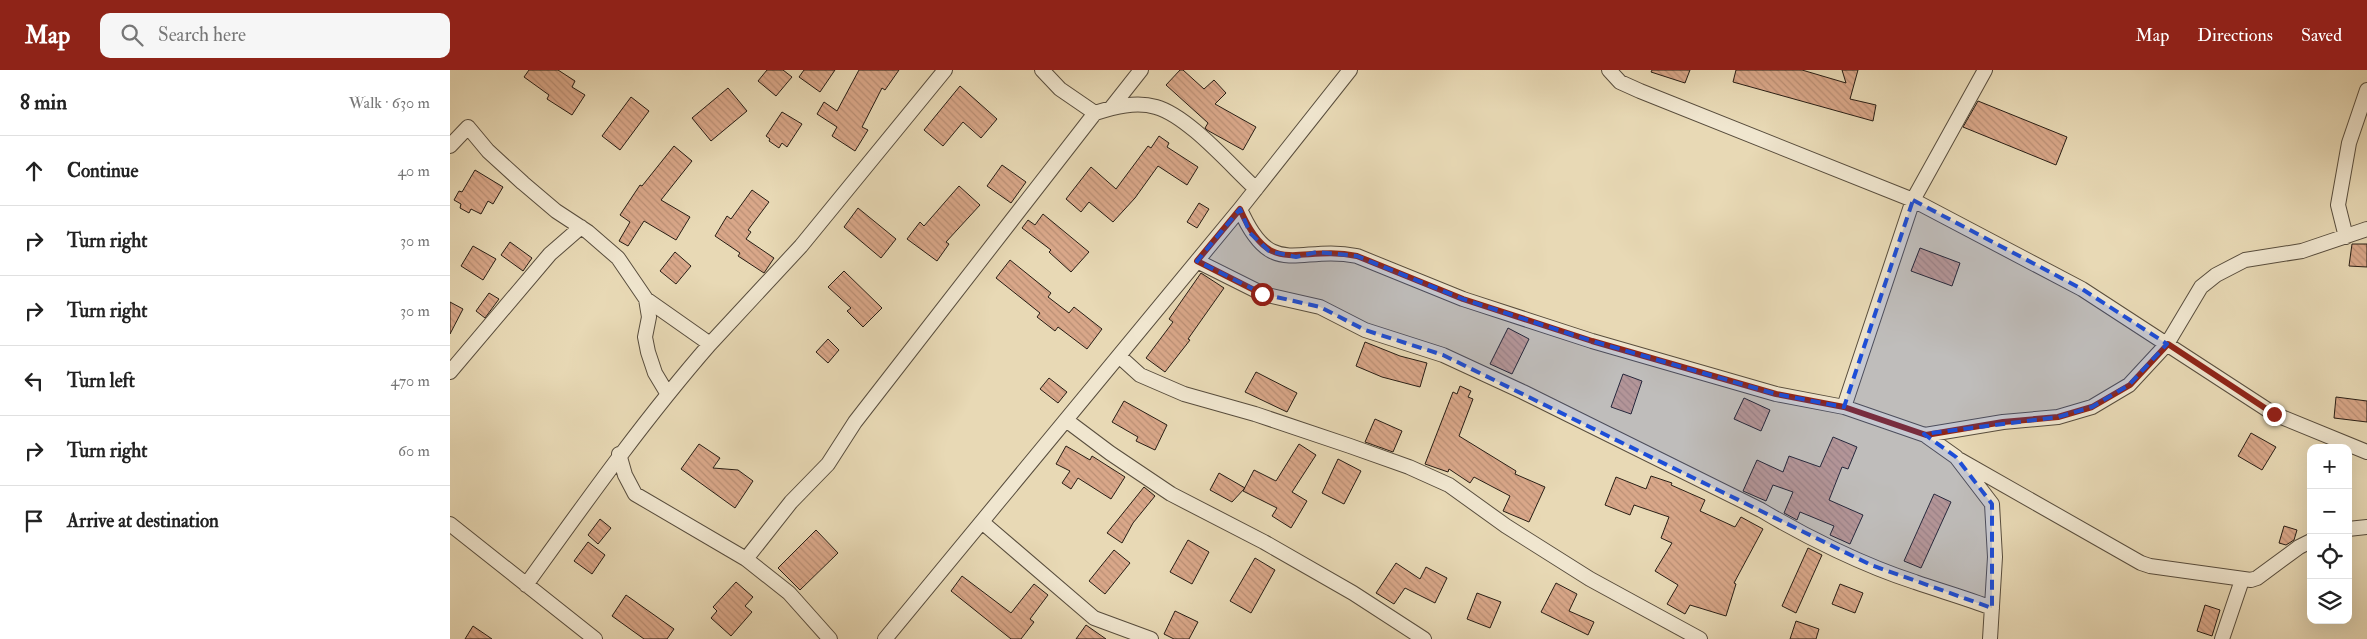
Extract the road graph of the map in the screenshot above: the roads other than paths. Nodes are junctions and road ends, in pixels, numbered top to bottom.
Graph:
1 (945, 70) edge
2 (1042, 70) edge
3 (1141, 70) edge
4 (1350, 70) edge
5 (1609, 70) edge
6 (1985, 70) edge
7 (2367, 90) edge
8 (1112, 108) junction
9 (1095, 113) junction
10 (450, 146) edge
11 (1256, 189) junction
12 (1913, 200) junction
13 (1240, 209) junction
14 (581, 227) junction
15 (2367, 230) edge
16 (2346, 237) junction
17 (1197, 261) junction
18 (646, 299) junction
19 (710, 344) junction
20 (2168, 344) junction
21 (1119, 356) junction
22 (450, 372) edge
23 (667, 393) junction
24 (1844, 407) junction
25 (1066, 420) junction
26 (1926, 435) junction
27 (2367, 452) edge
28 (619, 454) junction
29 (1956, 457) junction
30 (2003, 485) junction
31 (1992, 504) junction
32 (982, 522) junction
33 (450, 524) edge
34 (2367, 526) edge
35 (2352, 528) edge
36 (2307, 543) edge
37 (746, 559) junction
38 (2242, 580) junction
39 (526, 586) junction
40 (1992, 608) junction
41 (892, 636) edge
42 (595, 639) edge
43 (830, 639) edge
44 (1151, 639) edge
45 (1424, 639) edge
46 (1700, 639) edge
47 (1990, 639) edge
48 (2222, 639) edge

1 - 19 street
2 - 9 street
3 - 8 street
4 - 11 street
5 - 12 street
6 - 12 street
7 - 16 street
8 - 9 street
8 - 11 street
9 - 37 street
10 - 14 street
11 - 13 street
12 - 20 street
12 - 24 street
13 - 17 street
13 - 24 street
14 - 18 street
14 - 22 street
15 - 16 street
16 - 20 street
17 - 21 street
17 - 40 street
18 - 19 street
18 - 23 street
19 - 23 street
20 - 26 street
20 - 27 street
21 - 25 street
21 - 46 street
23 - 28 street
24 - 26 street
25 - 32 street
25 - 45 street
26 - 29 street
28 - 37 street
28 - 39 street
29 - 30 street
29 - 31 street
30 - 31 street
30 - 38 street
31 - 40 street
32 - 41 street
32 - 44 street
33 - 39 street
34 - 35 street
36 - 38 street
37 - 43 street
38 - 48 street
39 - 42 street
40 - 47 street

